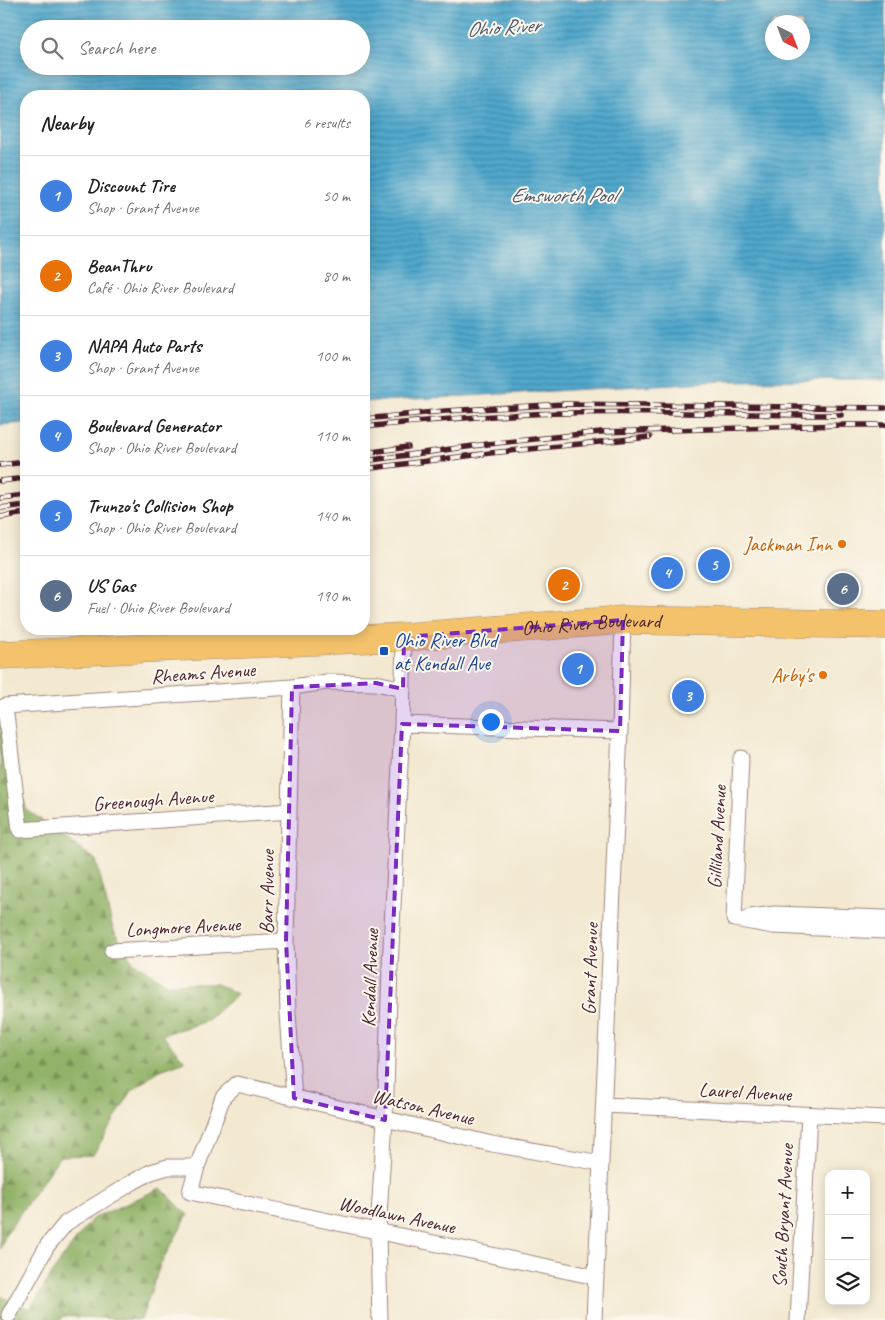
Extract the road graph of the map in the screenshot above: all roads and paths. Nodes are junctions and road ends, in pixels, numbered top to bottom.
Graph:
1 (623, 620) junction
2 (885, 625) edge
3 (404, 637) junction
4 (0, 655) edge
5 (292, 687) junction
6 (403, 688) junction
7 (402, 724) junction
8 (620, 731) junction
9 (741, 758) dead end
10 (289, 811) junction
11 (20, 830) joint
12 (885, 918) edge
13 (734, 919) junction
14 (885, 931) edge
15 (286, 941) junction
16 (112, 951) dead end
17 (294, 1098) junction
18 (604, 1105) junction
19 (809, 1115) junction
20 (885, 1118) edge
21 (386, 1120) junction
22 (601, 1163) junction
23 (197, 1167) junction
24 (378, 1232) junction
25 (596, 1277) junction
26 (9, 1316) dead end
27 (380, 1320) edge
28 (594, 1320) edge
29 (798, 1320) edge

1 - 2 highway, Ohio River Boulevard
1 - 3 highway, Ohio River Boulevard
1 - 8 street, Grant Avenue
3 - 4 highway, Ohio River Boulevard
3 - 6 street, Kendall Avenue
5 - 6 street, Rheams Avenue
5 - 10 street, Barr Avenue
5 - 11 street, Rheams Avenue
6 - 7 street, Kendall Avenue
7 - 8 street
7 - 21 street, Kendall Avenue
8 - 18 street, Grant Avenue
9 - 13 street, Gilliland Avenue
10 - 11 street, Greenough Avenue
10 - 15 street, Barr Avenue
12 - 13 street
13 - 14 street
15 - 16 street, Longmore Avenue
15 - 17 street, Barr Avenue
17 - 21 street, Watson Avenue
17 - 23 street, Watson Avenue
18 - 19 street, Laurel Avenue
18 - 22 street, Grant Avenue
19 - 20 street, Laurel Avenue
19 - 29 street, South Bryant Avenue
21 - 22 street, Watson Avenue
21 - 24 street, Kendall Avenue
22 - 25 street, Grant Avenue
23 - 24 street, Woodlawn Avenue
23 - 26 street
24 - 25 street, Woodlawn Avenue
24 - 27 street, Kendall Avenue
25 - 28 street, Grant Avenue

